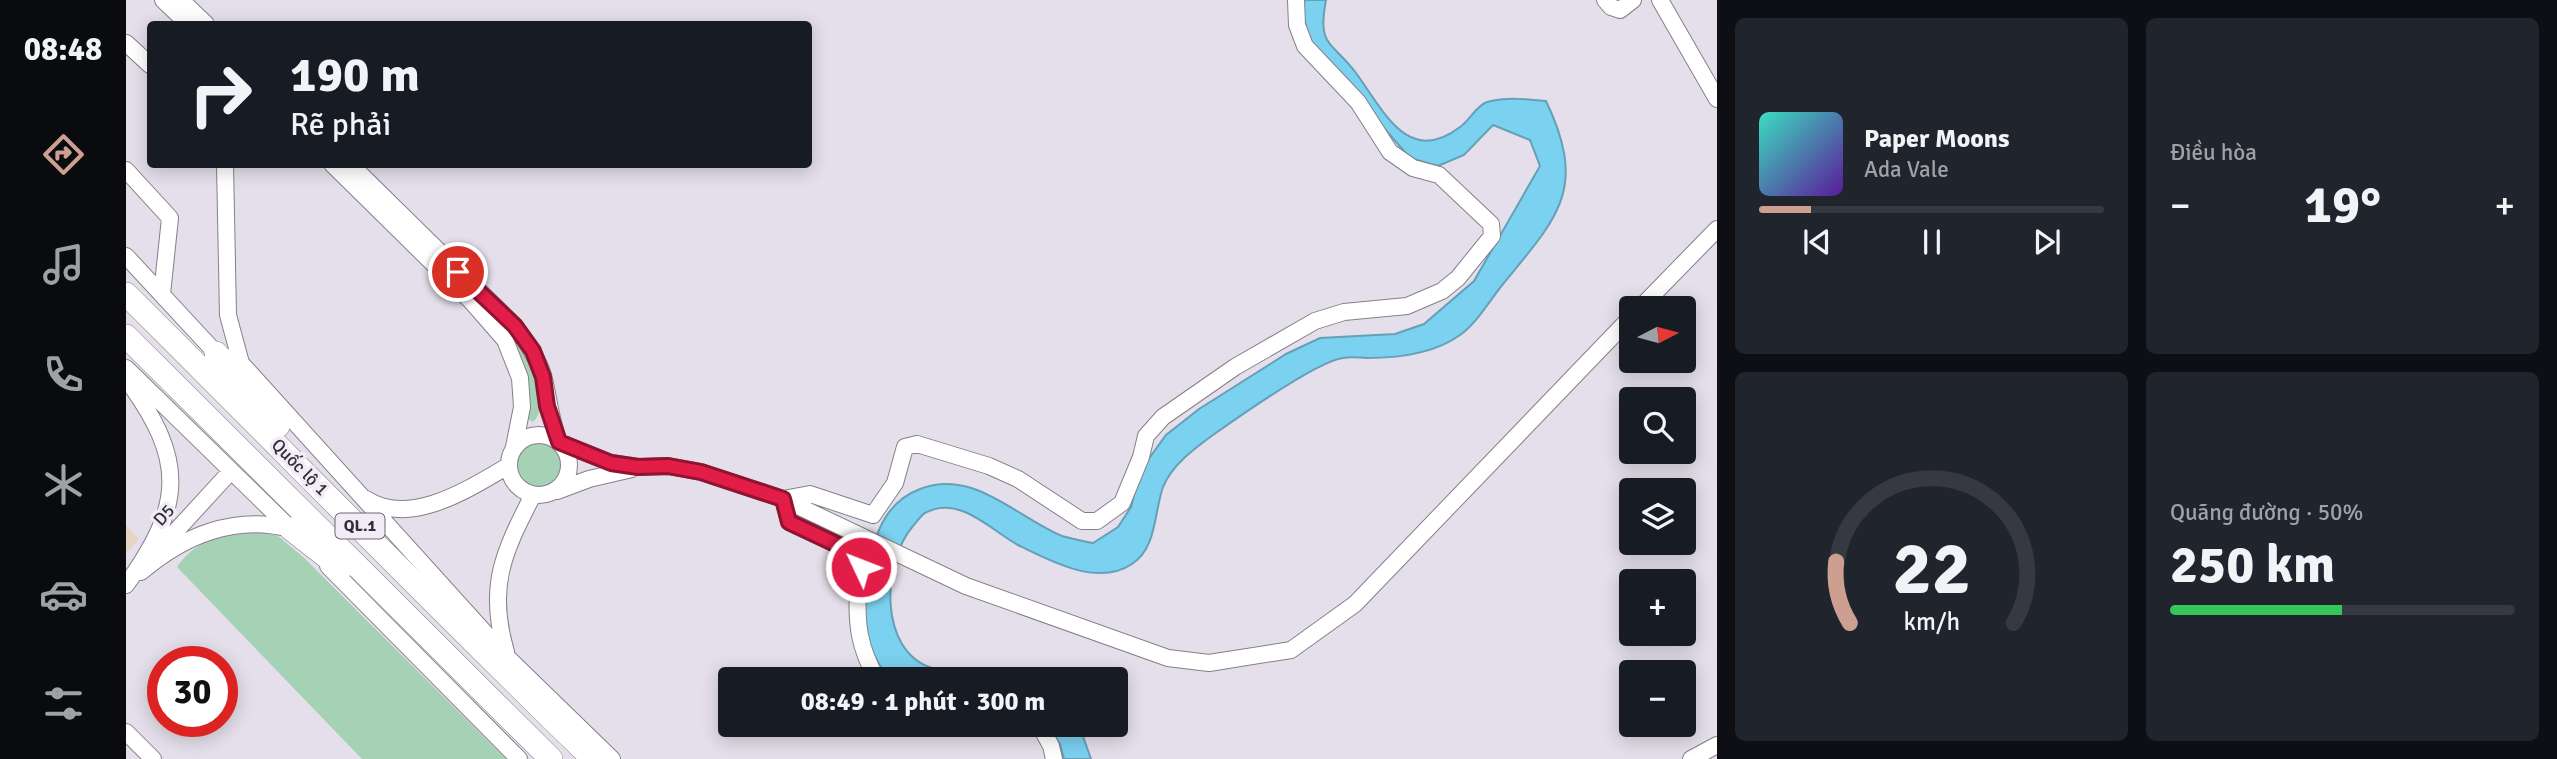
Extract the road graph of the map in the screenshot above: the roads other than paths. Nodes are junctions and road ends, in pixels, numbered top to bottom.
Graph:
1 (163, 0) edge
2 (181, 0) edge
3 (1296, 0) edge
4 (1605, 0) edge
5 (1633, 0) edge
6 (1660, 0) edge
7 (185, 21) edge
8 (202, 21) edge
9 (126, 43) edge
10 (147, 62) edge
11 (1717, 99) edge
12 (225, 168) edge
13 (336, 168) edge
14 (354, 168) edge
15 (126, 170) edge
16 (1717, 229) edge
17 (126, 256) edge
18 (126, 294) edge
19 (162, 294) junction
20 (1652, 296) edge
21 (1619, 329) edge
22 (126, 336) edge
23 (216, 352) junction
24 (242, 363) junction
25 (126, 368) edge
26 (126, 378) edge
27 (559, 442) junction
28 (514, 447) junction
29 (508, 466) junction
30 (638, 467) junction
31 (231, 471) junction
32 (553, 493) junction
33 (358, 494) junction
34 (533, 495) junction
35 (783, 499) junction
36 (291, 529) junction
37 (372, 538) junction
38 (126, 585) edge
39 (424, 632) junction
40 (507, 657) junction
41 (870, 667) edge
42 (126, 732) edge
43 (1046, 737) edge
44 (1717, 746) edge
45 (153, 759) edge
46 (519, 759) edge
47 (551, 759) edge
48 (593, 759) edge
49 (598, 759) edge
50 (612, 759) edge
51 (1054, 759) edge
52 (1691, 759) edge

1 - 7 street
2 - 8 street
3 - 35 street
4 - 5 street
6 - 11 street
9 - 10 street
12 - 24 street
13 - 28 street
14 - 27 street
15 - 19 street
16 - 20 street
17 - 19 street
18 - 37 highway, Quốc lộ 1 / QL.1
19 - 23 street
21 - 35 street
22 - 39 highway, Quốc lộ 1 / QL.1
23 - 24 street
23 - 37 highway
24 - 33 street
25 - 31 street
26 - 38 street
27 - 28 street
27 - 30 street
27 - 32 street
28 - 29 street
29 - 33 street
29 - 34 street
30 - 32 street
30 - 35 street
31 - 36 street
31 - 38 street, D5
32 - 34 street
33 - 40 street
34 - 40 street
35 - 41 street
36 - 38 street
36 - 39 highway
36 - 46 street
37 - 48 highway, Quốc lộ 1 / QL.1
39 - 47 highway, Quốc lộ 1 / QL.1
40 - 49 highway
40 - 50 street
42 - 45 street
43 - 51 street
44 - 52 street

